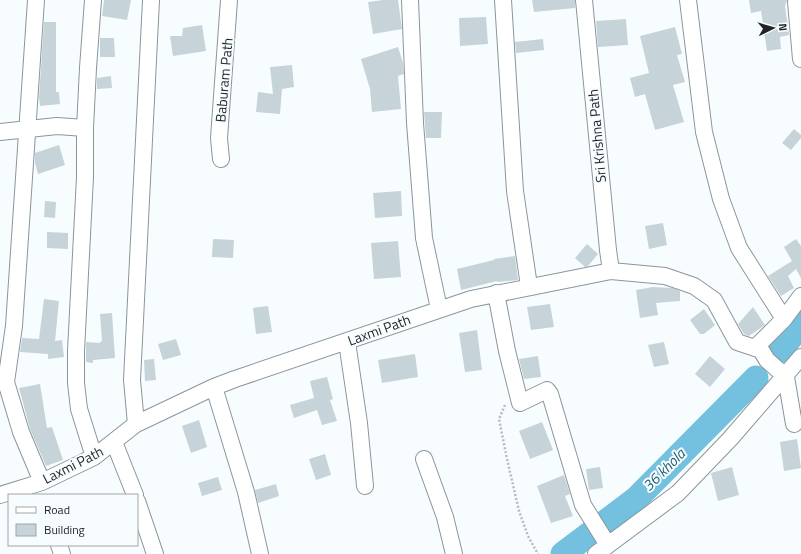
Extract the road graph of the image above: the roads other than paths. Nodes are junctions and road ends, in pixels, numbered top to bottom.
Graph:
1 (36, 0) edge
2 (93, 0) edge
3 (151, 0) edge
4 (229, 0) edge
5 (410, 0) edge
6 (503, 0) edge
7 (584, 0) edge
8 (688, 0) edge
9 (796, 2) dead end
10 (801, 59) edge
11 (85, 128) junction
12 (27, 130) junction
13 (0, 132) edge
14 (221, 159) dead end
15 (611, 271) junction
16 (529, 286) junction
17 (496, 293) junction
18 (801, 296) edge
19 (439, 309) junction
20 (784, 319) junction
21 (347, 342) junction
22 (754, 348) junction
23 (801, 357) edge
24 (786, 377) junction
25 (214, 387) junction
26 (136, 424) junction
27 (794, 424) dead end
28 (114, 442) junction
29 (94, 457) junction
30 (424, 459) dead end
31 (365, 486) dead end
32 (39, 487) edge
33 (135, 494) edge
34 (0, 495) edge
35 (138, 504) edge
36 (600, 539) edge
37 (155, 554) edge
38 (260, 554) edge
39 (454, 554) edge

1 - 12 street
2 - 11 street
3 - 26 street
4 - 14 street, Baburam Path
5 - 19 street
6 - 16 street
7 - 15 street, Sri Krishna Path
8 - 20 street
9 - 10 street
11 - 12 street
11 - 29 street
12 - 13 street
12 - 32 street
15 - 16 street, Laxmi Path
15 - 22 street, Laxmi Path
16 - 17 street, Laxmi Path
17 - 19 street, Laxmi Path
17 - 36 street
18 - 20 street
19 - 21 street, Laxmi Path
20 - 22 street
21 - 25 street, Laxmi Path
21 - 31 street
22 - 24 street, Laxmi Path
23 - 24 street
24 - 27 street
24 - 36 street
25 - 26 street, Laxmi Path
25 - 38 street
26 - 28 street, Laxmi Path
28 - 29 street, Laxmi Path
28 - 33 street
29 - 32 street, Laxmi Path
30 - 39 street
32 - 34 street, Laxmi Path
35 - 37 street

